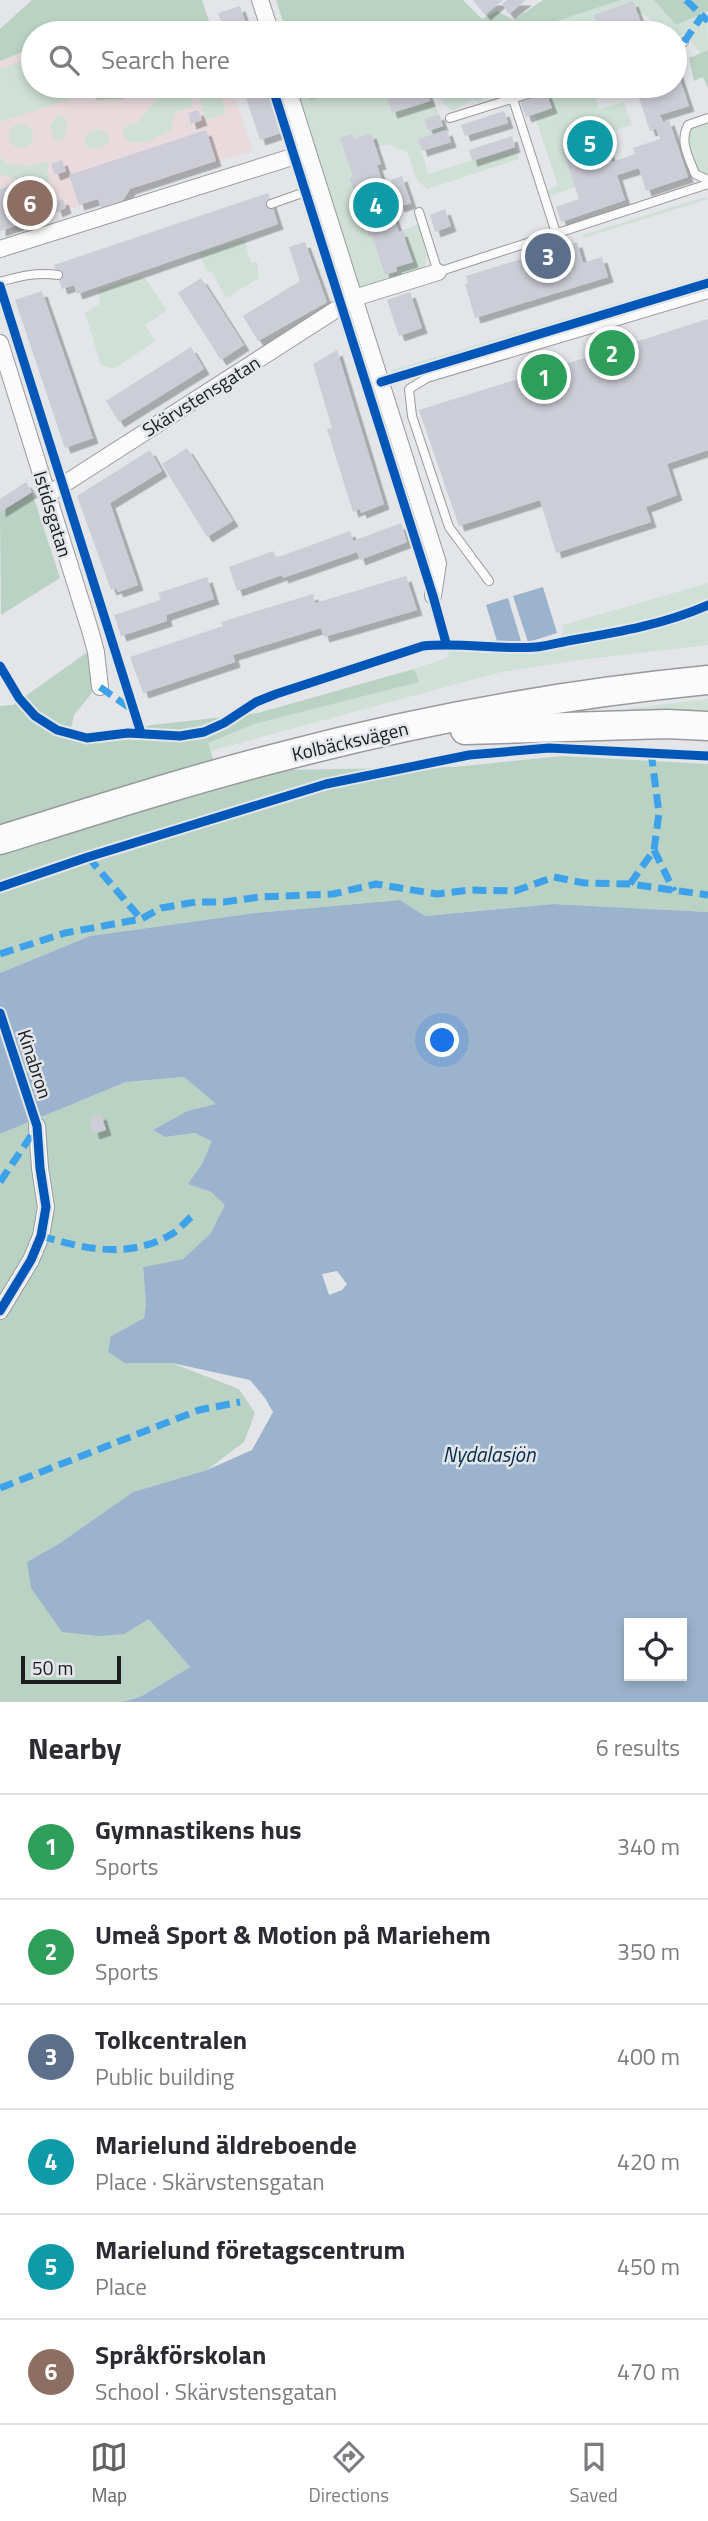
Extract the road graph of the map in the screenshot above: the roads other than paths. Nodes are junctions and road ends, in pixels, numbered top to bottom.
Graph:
1 (260, 0) edge
2 (267, 21) edge
3 (291, 98) edge
4 (516, 98) edge
5 (513, 99) junction
6 (450, 118) dead end
7 (708, 118) edge
8 (308, 152) junction
9 (708, 182) edge
10 (319, 187) junction
11 (271, 204) dead end
12 (419, 212) dead end
13 (556, 233) junction
14 (0, 249) edge
15 (438, 272) junction
16 (58, 275) dead end
17 (0, 282) edge
18 (708, 294) edge
19 (354, 298) junction
20 (0, 343) edge
21 (47, 495) junction
22 (489, 581) dead end
23 (433, 596) dead end
24 (708, 664) edge
25 (708, 680) edge
26 (100, 687) dead end
27 (708, 726) edge
28 (399, 729) junction
29 (0, 822) edge
30 (0, 840) edge
31 (37, 1126) dead end
32 (0, 1311) edge

1 - 2 street
3 - 8 street
4 - 5 lane
5 - 6 lane
5 - 13 lane
7 - 9 lane
8 - 10 street
8 - 14 street
9 - 13 lane
10 - 11 lane
10 - 19 street
12 - 15 lane
13 - 15 lane
15 - 19 street, Skärvstensgatan
16 - 17 lane
18 - 22 lane
19 - 21 street, Skärvstensgatan
19 - 23 street
20 - 21 street, Istidsgatan
21 - 26 street, Istidsgatan
24 - 29 highway, Kolbäcksvägen
25 - 28 highway, Kolbäcksvägen
27 - 28 highway
28 - 30 highway, Kolbäcksvägen
31 - 32 street

